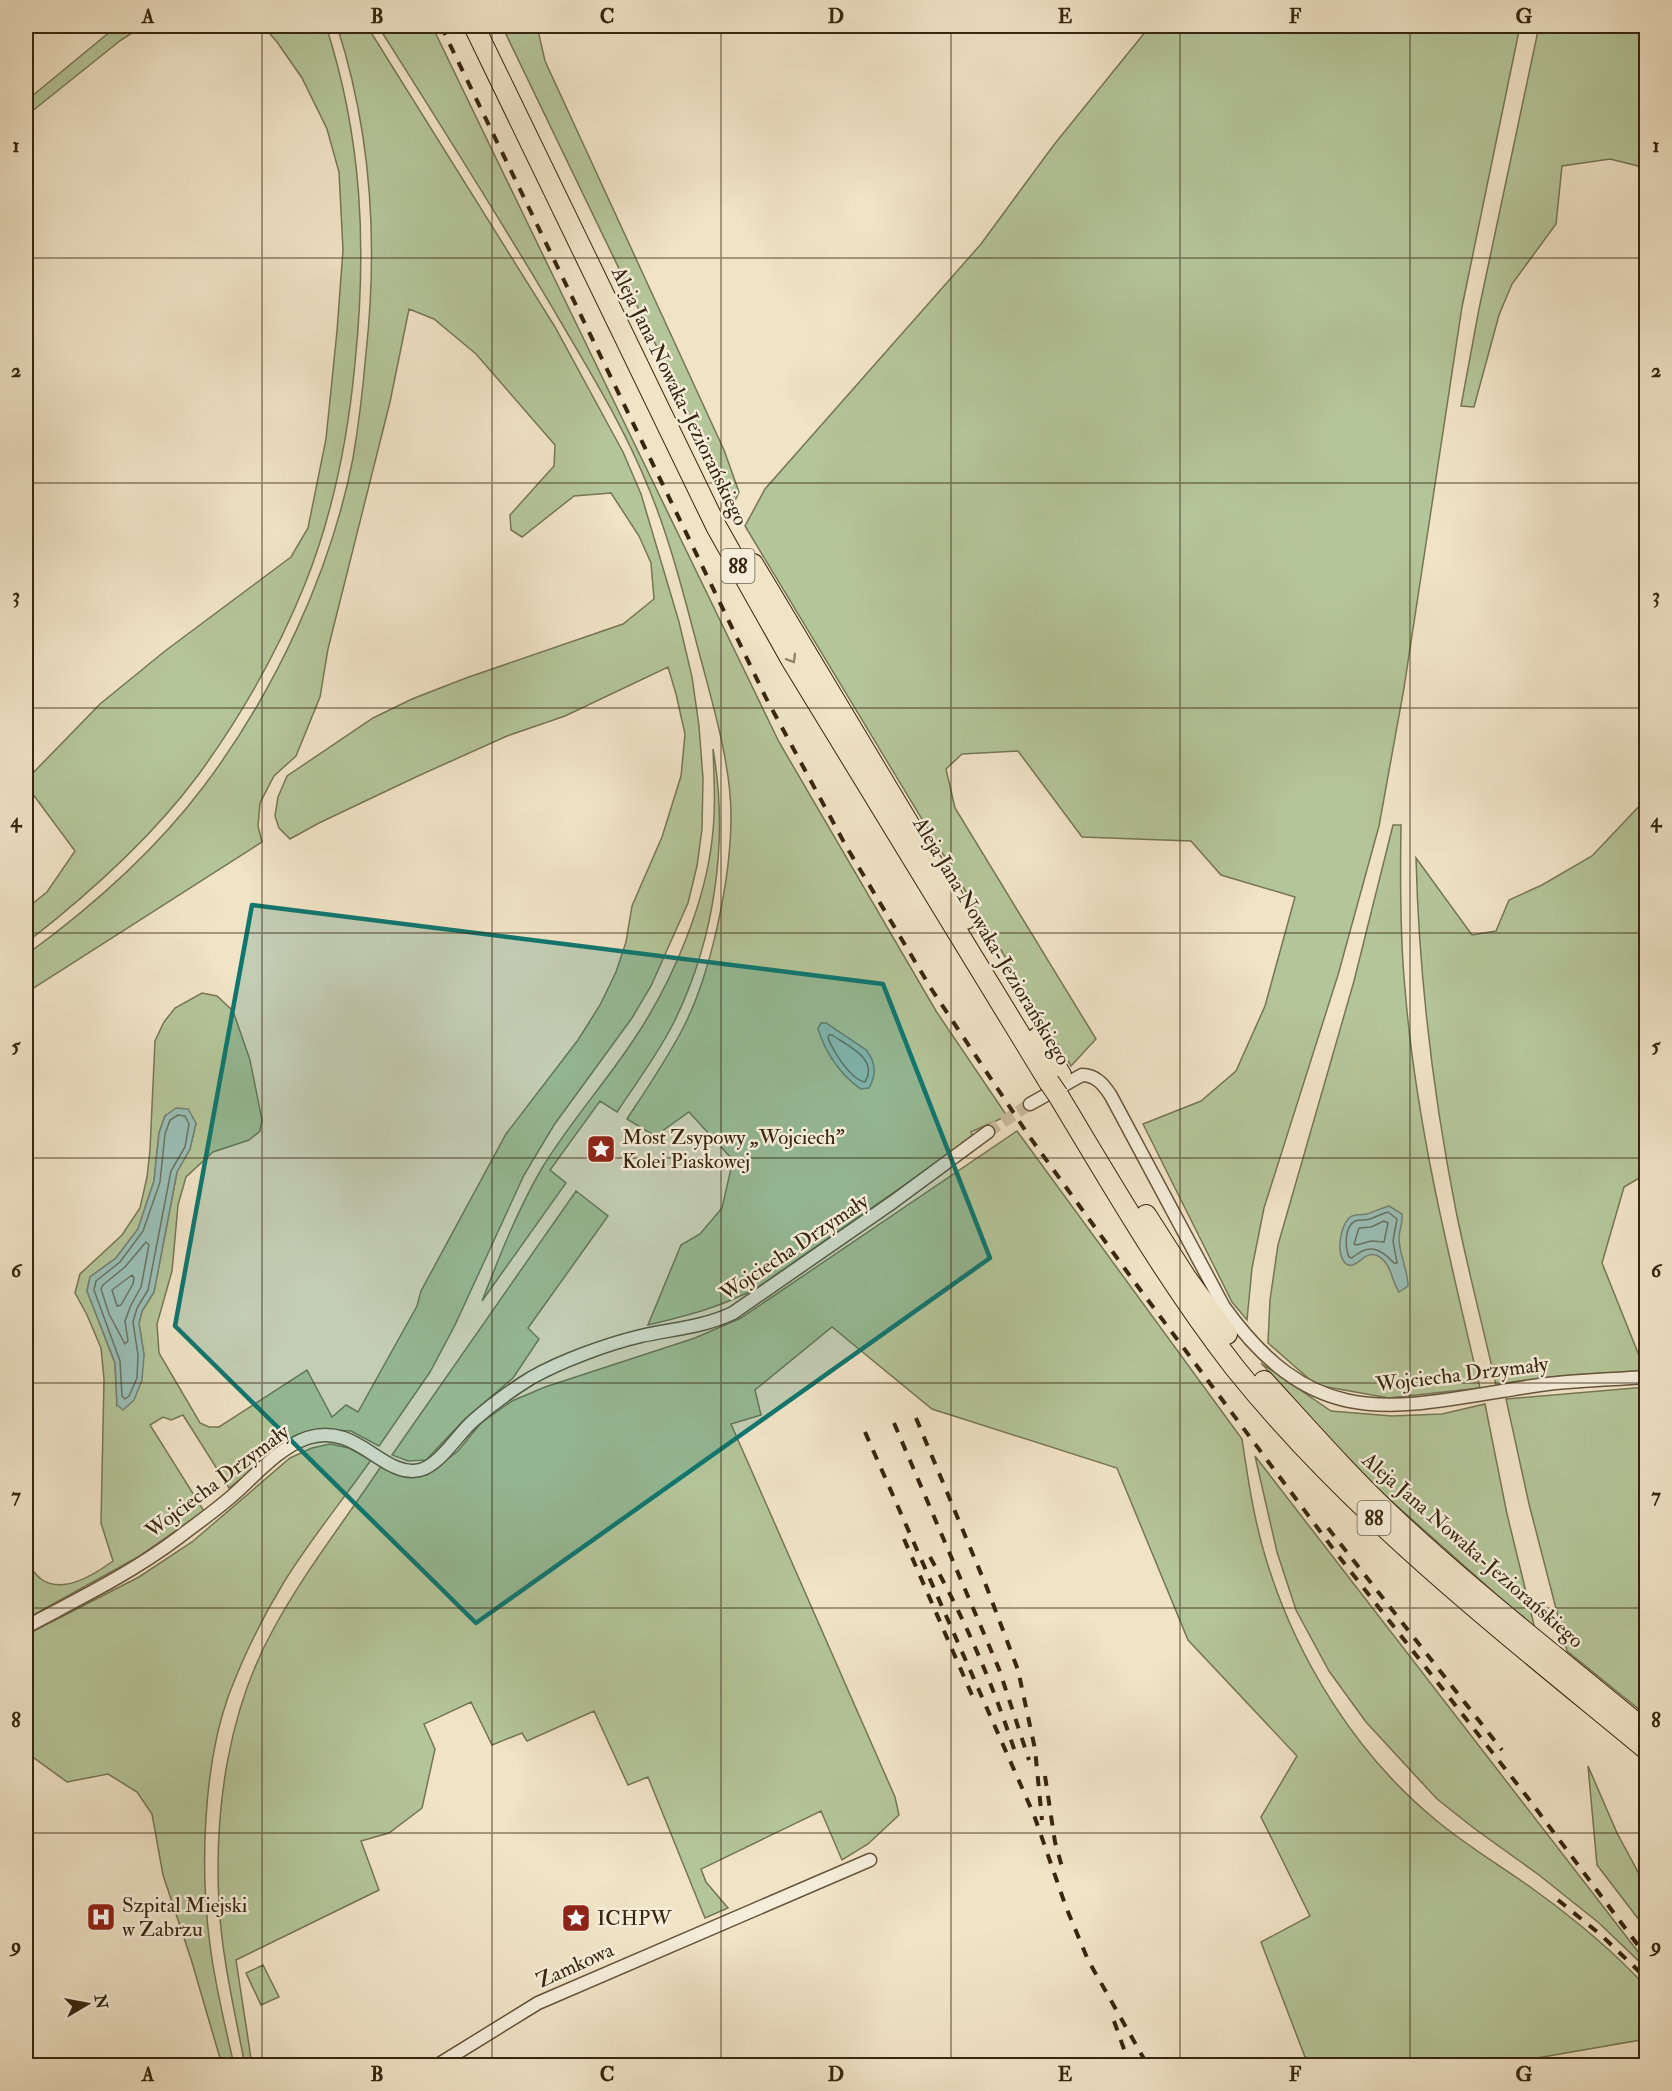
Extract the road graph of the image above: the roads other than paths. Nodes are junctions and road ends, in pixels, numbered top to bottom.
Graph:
1 (474, 26) edge
2 (489, 26) edge
3 (1059, 1085) junction
4 (1030, 1104) tunnel mouth
5 (988, 1132) tunnel mouth
6 (1647, 1377) edge
7 (26, 1627) edge
8 (1647, 1731) edge
9 (1647, 1749) edge
10 (870, 1860) dead end
11 (436, 2066) edge

1 -> 3 main road, Aleja Jana Nowaka-Jeziorańskiego / 88
2 - 3 main road, Aleja Jana Nowaka-Jeziorańskiego / 88
3 - 8 main road, Aleja Jana Nowaka-Jeziorańskiego / 88
3 - 9 main road, Aleja Jana Nowaka-Jeziorańskiego / 88
4 - 6 street, Wojciecha Drzymały
5 - 7 street, Wojciecha Drzymały
10 - 11 street, Zamkowa

